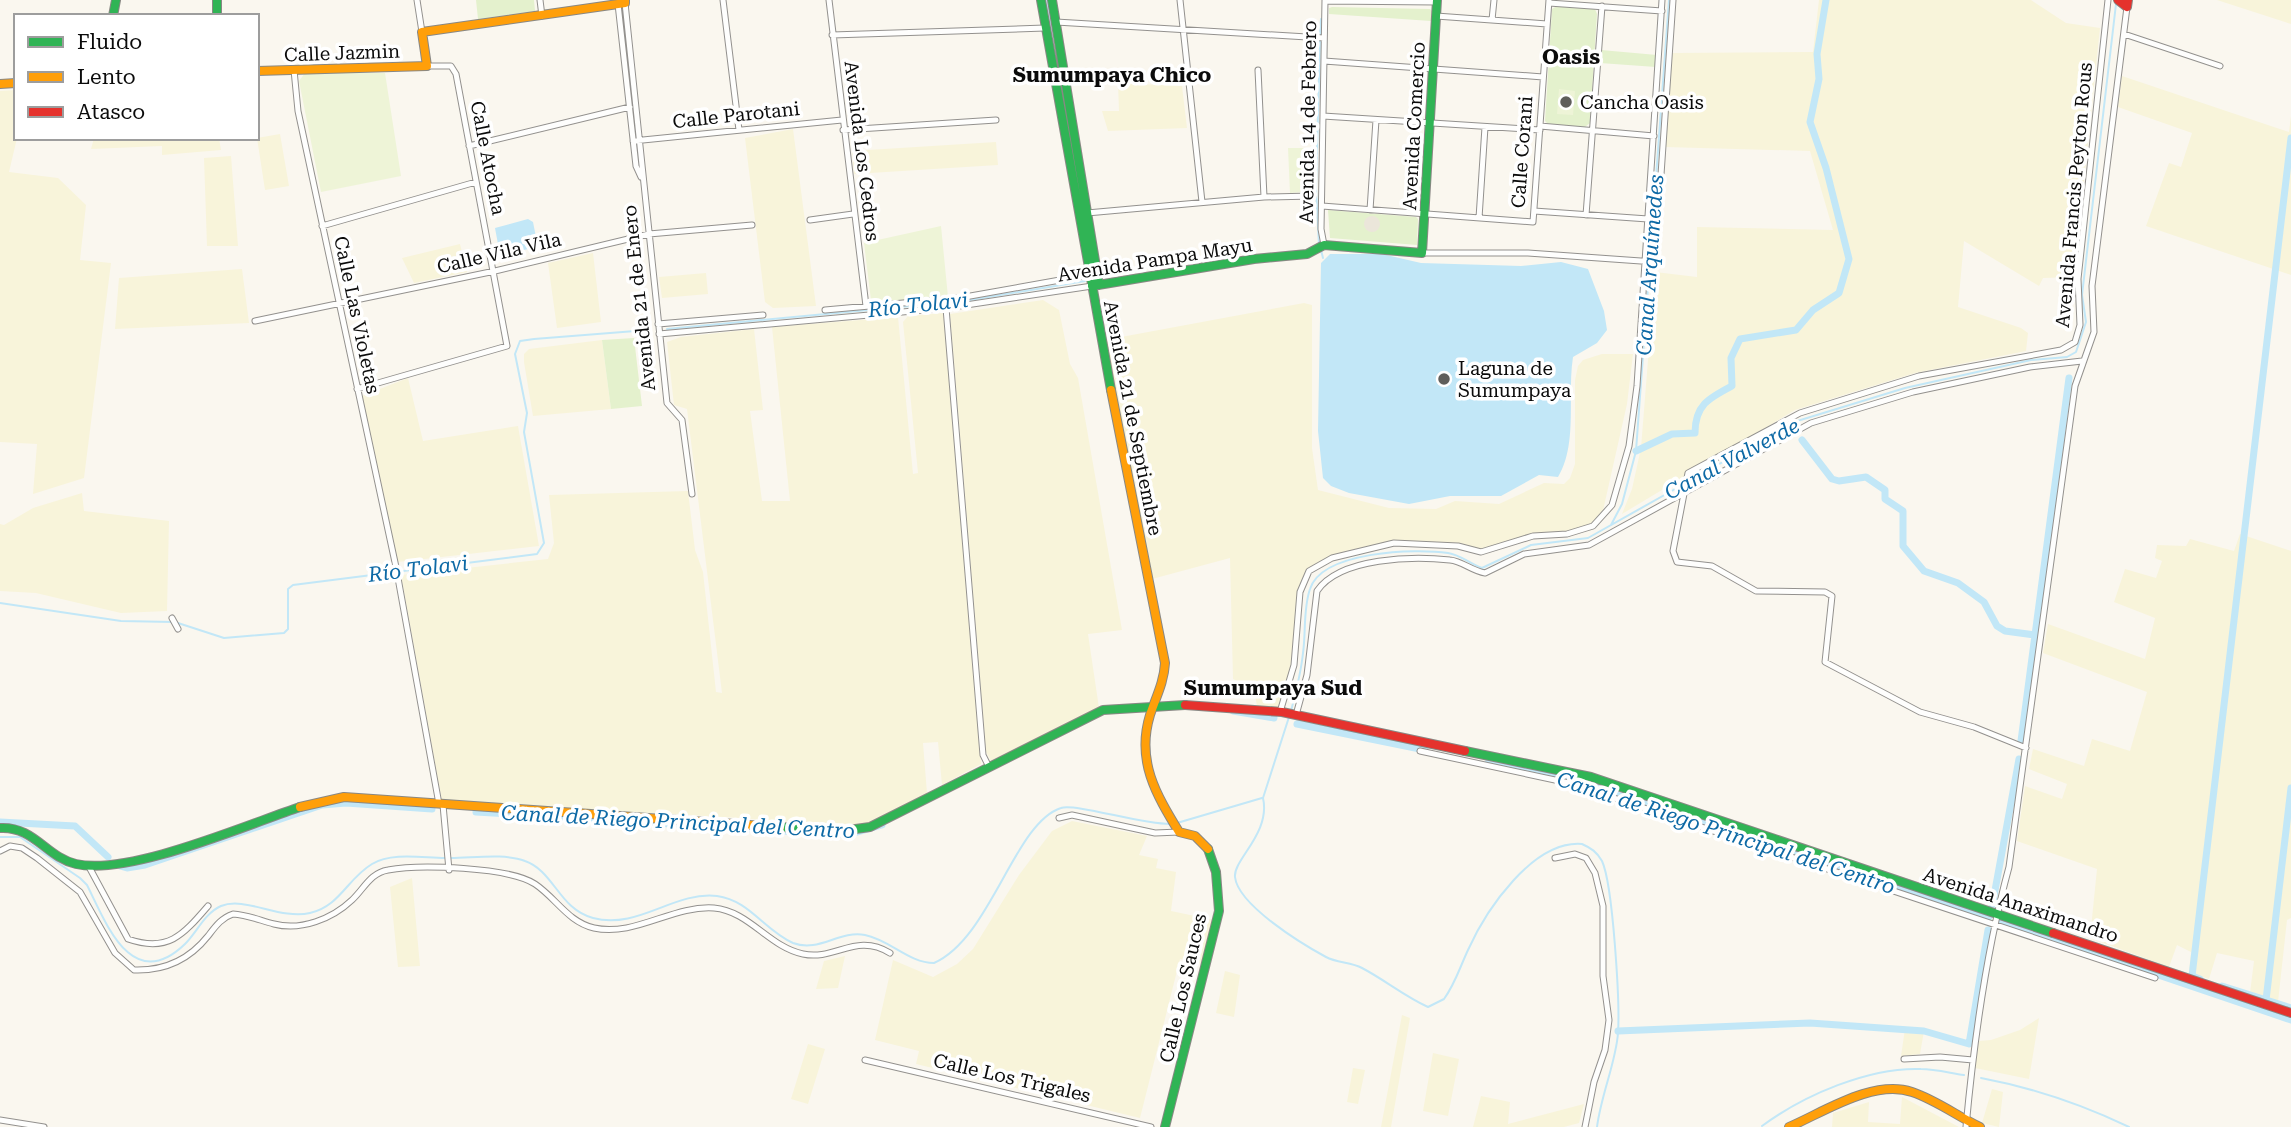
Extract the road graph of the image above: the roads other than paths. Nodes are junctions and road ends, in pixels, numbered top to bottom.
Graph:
1 (417, 0) edge
2 (540, 0) edge
3 (723, 0) edge
4 (829, 0) edge
5 (1041, 0) edge
6 (1052, 0) edge
7 (1180, 0) edge
8 (1494, 0) edge
9 (1662, 0) edge
10 (1673, 0) edge
11 (2108, 0) edge
12 (1325, 1) edge
13 (1437, 1) edge
14 (1549, 1) edge
15 (621, 2) edge
16 (2123, 2) edge
17 (1602, 6) junction
18 (1662, 11) junction
19 (542, 16) junction
20 (1436, 16) junction
21 (1492, 20) junction
22 (1056, 22) junction
23 (1547, 24) junction
24 (1045, 28) junction
25 (1183, 30) junction
26 (422, 32) junction
27 (2124, 34) junction
28 (832, 35) junction
29 (1321, 37) junction
30 (1324, 61) junction
31 (427, 66) junction
32 (2220, 66) dead end
33 (1433, 68) junction
34 (294, 70) junction
35 (1258, 70) dead end
36 (259, 71) edge
37 (1543, 77) junction
38 (637, 106) junction
39 (629, 108) junction
40 (1323, 116) junction
41 (842, 120) junction
42 (996, 120) dead end
43 (1376, 120) junction
44 (1430, 124) junction
45 (1485, 127) junction
46 (1540, 128) junction
47 (739, 130) junction
48 (843, 130) junction
49 (1593, 130) junction
50 (1654, 136) junction
51 (633, 141) junction
52 (641, 141) junction
53 (469, 146) junction
54 (642, 178) junction
55 (476, 182) junction
56 (1313, 196) dead end
57 (1264, 197) junction
58 (1202, 202) junction
59 (1322, 206) junction
60 (1370, 210) junction
61 (1534, 211) junction
62 (1087, 213) junction
63 (853, 214) junction
64 (1425, 214) junction
65 (1587, 215) junction
66 (1479, 218) junction
67 (810, 219) dead end
68 (1648, 219) junction
69 (752, 225) dead end
70 (322, 226) junction
71 (649, 234) junction
72 (1324, 245) junction
73 (1422, 253) junction
74 (1649, 261) junction
75 (495, 271) junction
76 (1088, 275) junction
77 (1096, 285) junction
78 (339, 303) junction
79 (866, 306) junction
80 (946, 308) junction
81 (825, 310) dead end
82 (763, 315) dead end
83 (255, 321) dead end
84 (658, 324) junction
85 (659, 334) junction
86 (2082, 361) junction
87 (357, 389) junction
88 (1685, 486) junction
89 (692, 494) dead end
90 (172, 618) dead end
91 (177, 628) dead end
92 (1154, 705) junction
93 (1289, 714) junction
94 (2026, 748) junction
95 (1420, 751) dead end
96 (988, 765) junction
97 (441, 805) junction
98 (1059, 818) dead end
99 (1176, 827) junction
100 (0, 828) edge
101 (0, 851) edge
102 (1555, 858) dead end
103 (88, 865) junction
104 (448, 867) junction
105 (208, 906) dead end
106 (1997, 912) junction
107 (1995, 924) junction
108 (890, 953) dead end
109 (2155, 978) dead end
110 (2291, 1013) edge
111 (1904, 1059) dead end
112 (865, 1060) dead end
113 (1973, 1060) junction
114 (0, 1120) edge
115 (1966, 1124) edge
116 (44, 1127) edge
117 (1151, 1127) edge
118 (1165, 1127) edge
119 (1585, 1127) edge
120 (1789, 1127) edge
121 (1980, 1127) edge

1 - 26 street
2 - 19 street
3 - 47 street
4 - 28 street, Avenida Los Cedros
5 - 24 street, Avenida 21 de Septiembre
6 - 22 street, Avenida 21 de Septiembre
7 - 25 street
8 - 21 street
9 - 18 street
10 - 74 street
11 - 88 street, Avenida Francis Peyton Rous
12 - 13 street
12 - 29 street, Avenida 14 de Febrero
13 - 20 street, Avenida Comercio
14 - 17 street
14 - 23 street, Calle Corani
15 - 19 street
15 - 38 street, Avenida 21 de Enero
15 - 39 street, Avenida 21 de Enero
16 - 27 street
17 - 18 street
17 - 49 street
18 - 50 street
19 - 26 street
20 - 21 street
20 - 33 street, Avenida Comercio
21 - 23 street
22 - 25 street
22 - 62 street, Avenida 21 de Septiembre
23 - 37 street, Calle Corani
24 - 28 street
24 - 76 street, Avenida 21 de Septiembre
25 - 29 street
25 - 58 street
26 - 31 street
27 - 32 street
27 - 86 street
28 - 41 street, Avenida Los Cedros
29 - 30 street, Avenida 14 de Febrero
30 - 33 street
30 - 40 street, Avenida 14 de Febrero
31 - 34 street, Calle Jazmin
31 - 53 street, Calle Atocha
33 - 37 street
33 - 44 street, Avenida Comercio
34 - 36 street, Calle Jazmin
34 - 70 street, Calle Las Violetas
35 - 57 street
37 - 46 street, Calle Corani
38 - 39 street
38 - 52 street, Avenida 21 de Enero
39 - 51 street, Avenida 21 de Enero
39 - 53 street
40 - 43 street
40 - 59 street, Avenida 14 de Febrero
41 - 47 street, Calle Parotani
41 - 48 street, Avenida Los Cedros
42 - 48 street
43 - 44 street
43 - 60 street
44 - 45 street
44 - 64 street, Avenida Comercio
45 - 46 street
45 - 66 street
46 - 49 street
46 - 61 street, Calle Corani
47 - 52 street, Calle Parotani
48 - 63 street, Avenida Los Cedros
49 - 50 street
49 - 65 street
50 - 68 street
51 - 52 street, Calle Parotani
51 - 54 street, Avenida 21 de Enero
52 - 54 street, Avenida 21 de Enero
53 - 55 street, Calle Atocha
54 - 71 street, Avenida 21 de Enero
55 - 70 street
55 - 75 street, Calle Atocha
56 - 57 street
57 - 58 street
58 - 62 street
59 - 60 street
59 - 72 street, Avenida 14 de Febrero
60 - 64 street
61 - 65 street
61 - 66 street, Calle Corani
62 - 77 street, Avenida 21 de Septiembre
63 - 67 street
63 - 79 street, Avenida Los Cedros
64 - 66 street
64 - 73 street, Avenida Comercio
65 - 68 street
68 - 74 street
69 - 71 street, Calle Vila Vila
70 - 78 street, Calle Las Violetas
71 - 75 street, Calle Vila Vila
71 - 84 street, Avenida 21 de Enero
72 - 73 street, Avenida Pampa Mayu
72 - 77 street, Avenida Pampa Mayu
73 - 74 street, Avenida Pampa Mayu
74 - 93 street
75 - 78 street, Calle Vila Vila
75 - 87 street, Calle Atocha
76 - 77 street, Avenida 21 de Septiembre
76 - 79 street, Avenida Pampa Mayu
77 - 80 street, Avenida Pampa Mayu
77 - 92 street, Avenida 21 de Septiembre
78 - 83 street, Calle Vila Vila
78 - 87 street, Calle Las Violetas
79 - 81 street, Avenida Pampa Mayu
80 - 85 street, Avenida Pampa Mayu
80 - 96 street
82 - 84 street
84 - 85 street, Avenida 21 de Enero
85 - 89 street, Avenida 21 de Enero
86 - 88 street
86 - 94 street
87 - 97 street, Calle Las Violetas
88 - 93 street
88 - 94 street
90 - 91 street
92 - 93 street, Avenida Anaximandro
92 - 96 street, Avenida Anaximandro
92 - 99 street, Avenida 21 de Septiembre
93 - 106 street, Avenida Anaximandro
94 - 106 street
95 - 107 street, Avenida Anaximandro
96 - 97 street, Avenida Anaximandro
97 - 103 street, Avenida Anaximandro
97 - 104 street, Calle Las Violetas
98 - 99 street
99 - 118 street, Calle Los Sauces
100 - 103 street
101 - 104 street
102 - 119 street
103 - 105 street
104 - 108 street
106 - 107 street
106 - 110 street, Avenida Anaximandro
107 - 109 street, Avenida Anaximandro
107 - 113 street
111 - 113 street
112 - 117 street, Calle Los Trigales
113 - 115 street
114 - 116 street
115 - 120 street
115 - 121 street

